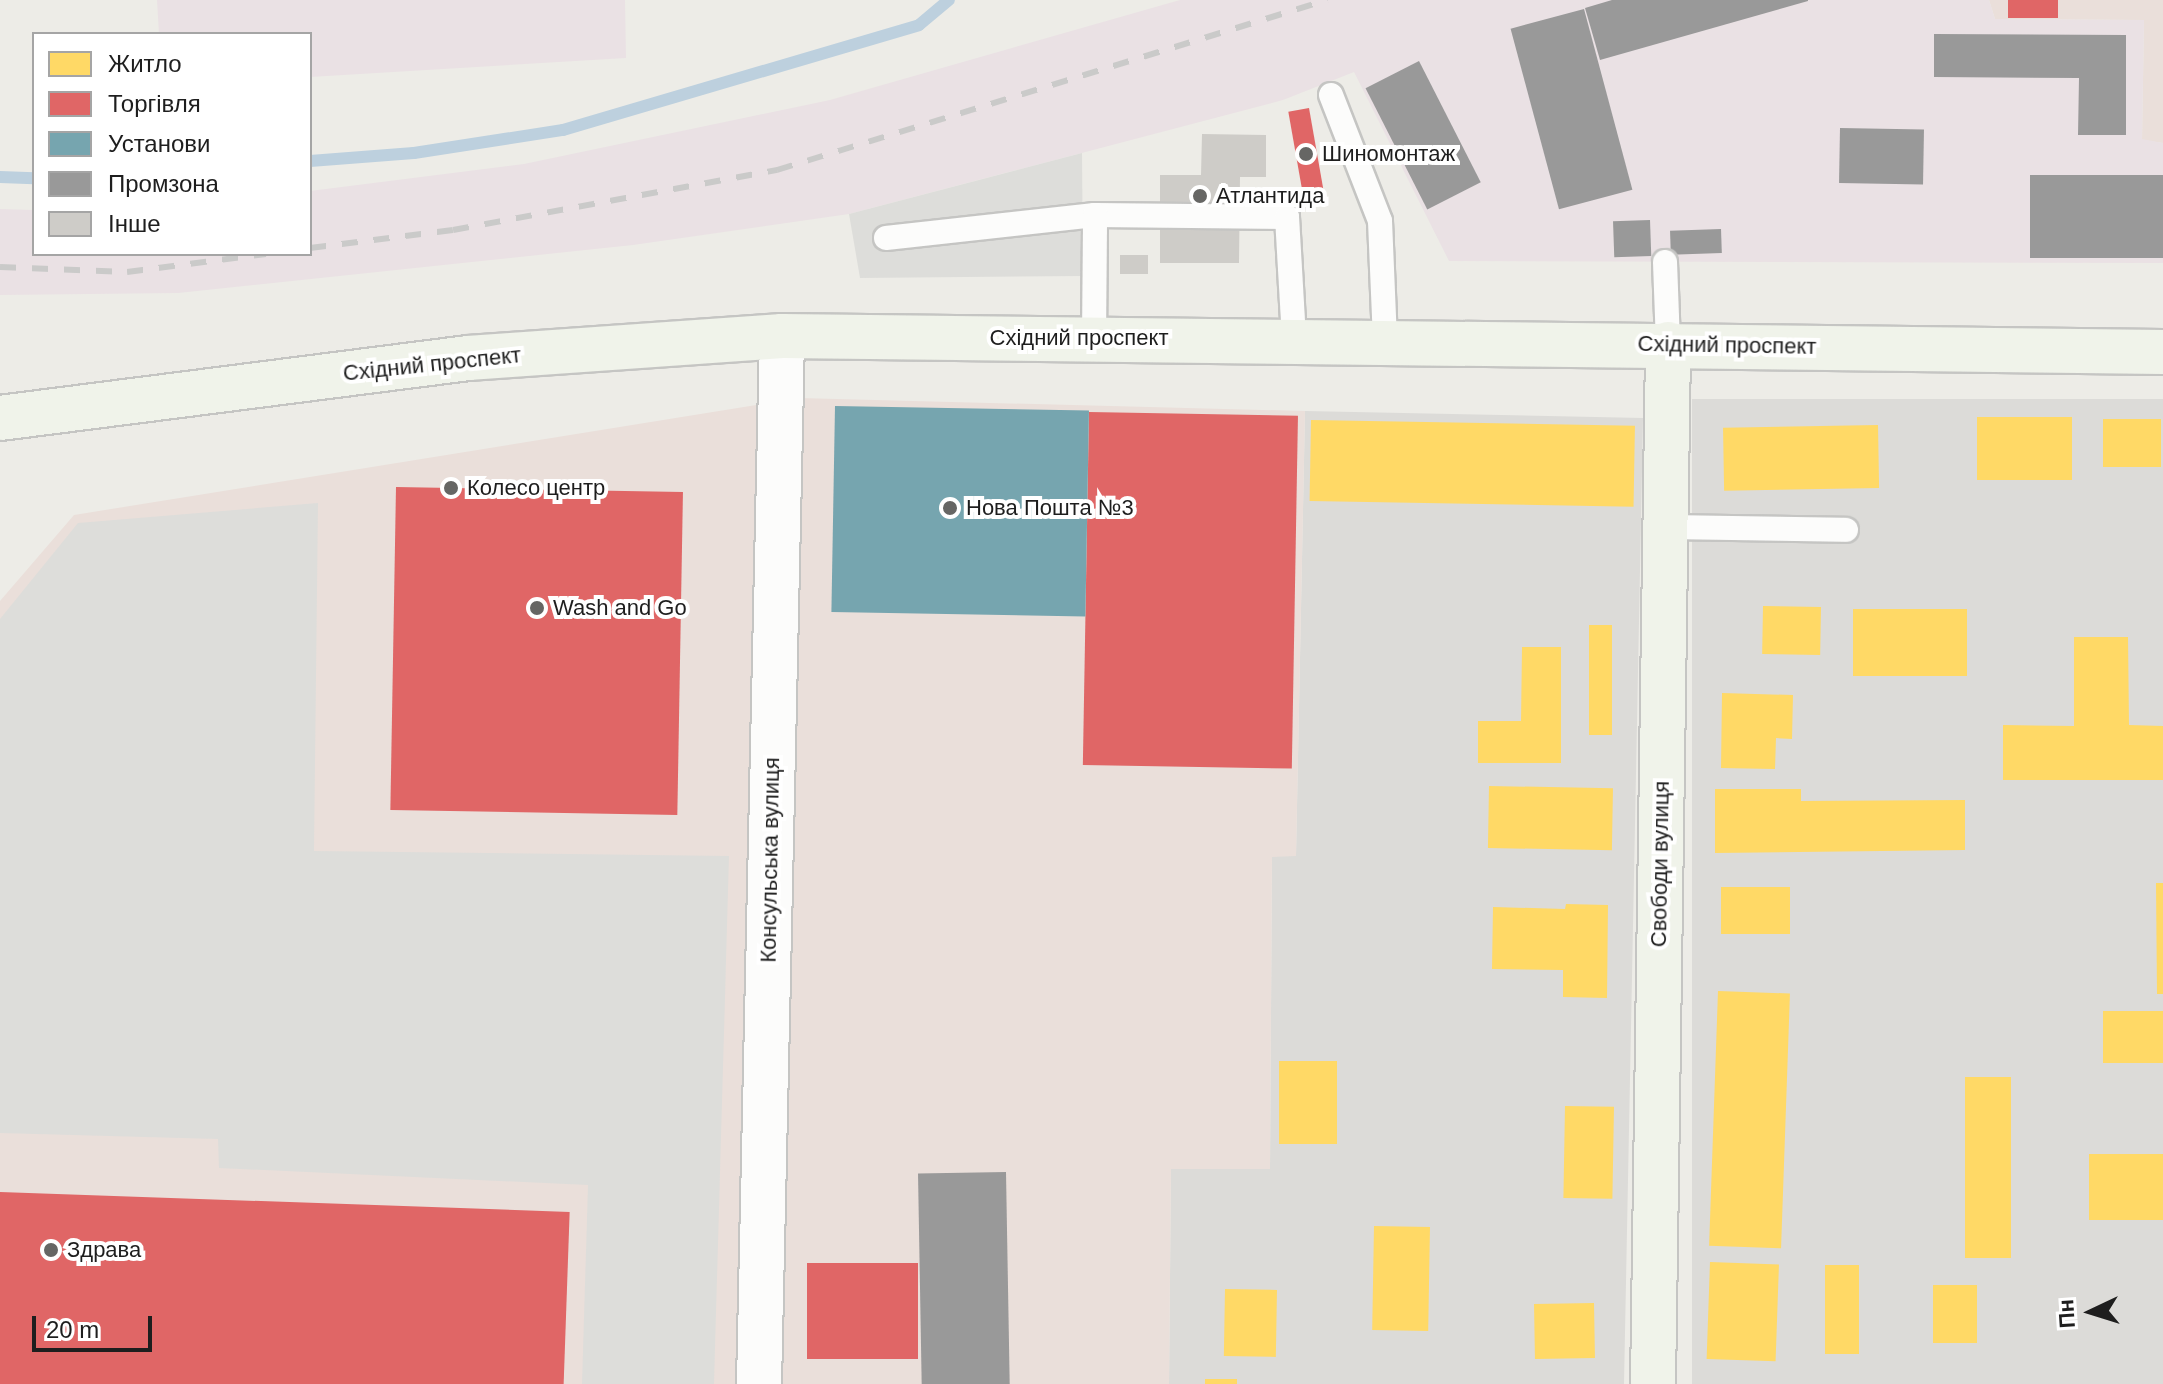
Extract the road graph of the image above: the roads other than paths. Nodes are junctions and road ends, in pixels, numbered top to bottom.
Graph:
1 (1331, 95) dead end
2 (1095, 215) junction
3 (886, 238) dead end
4 (1665, 262) dead end
5 (782, 336) junction
6 (1094, 339) junction
7 (1294, 340) junction
8 (1385, 341) junction
9 (1668, 344) junction
10 (2163, 352) edge
11 (0, 418) edge
12 (1665, 527) junction
13 (1846, 530) dead end
14 (759, 1384) edge
15 (1653, 1384) edge

1 - 8 lane
2 - 3 lane
2 - 6 lane
2 - 7 lane
4 - 9 lane
5 - 6 main road, Східний проспект
5 - 11 main road, Східний проспект
5 - 14 street, Консульська вулиця
6 - 7 main road, Східний проспект
7 - 8 main road, Східний проспект
8 - 9 main road, Східний проспект
9 - 10 main road, Східний проспект
9 - 12 main road, Свободи вулиця
12 - 13 lane
12 - 15 main road, Свободи вулиця

